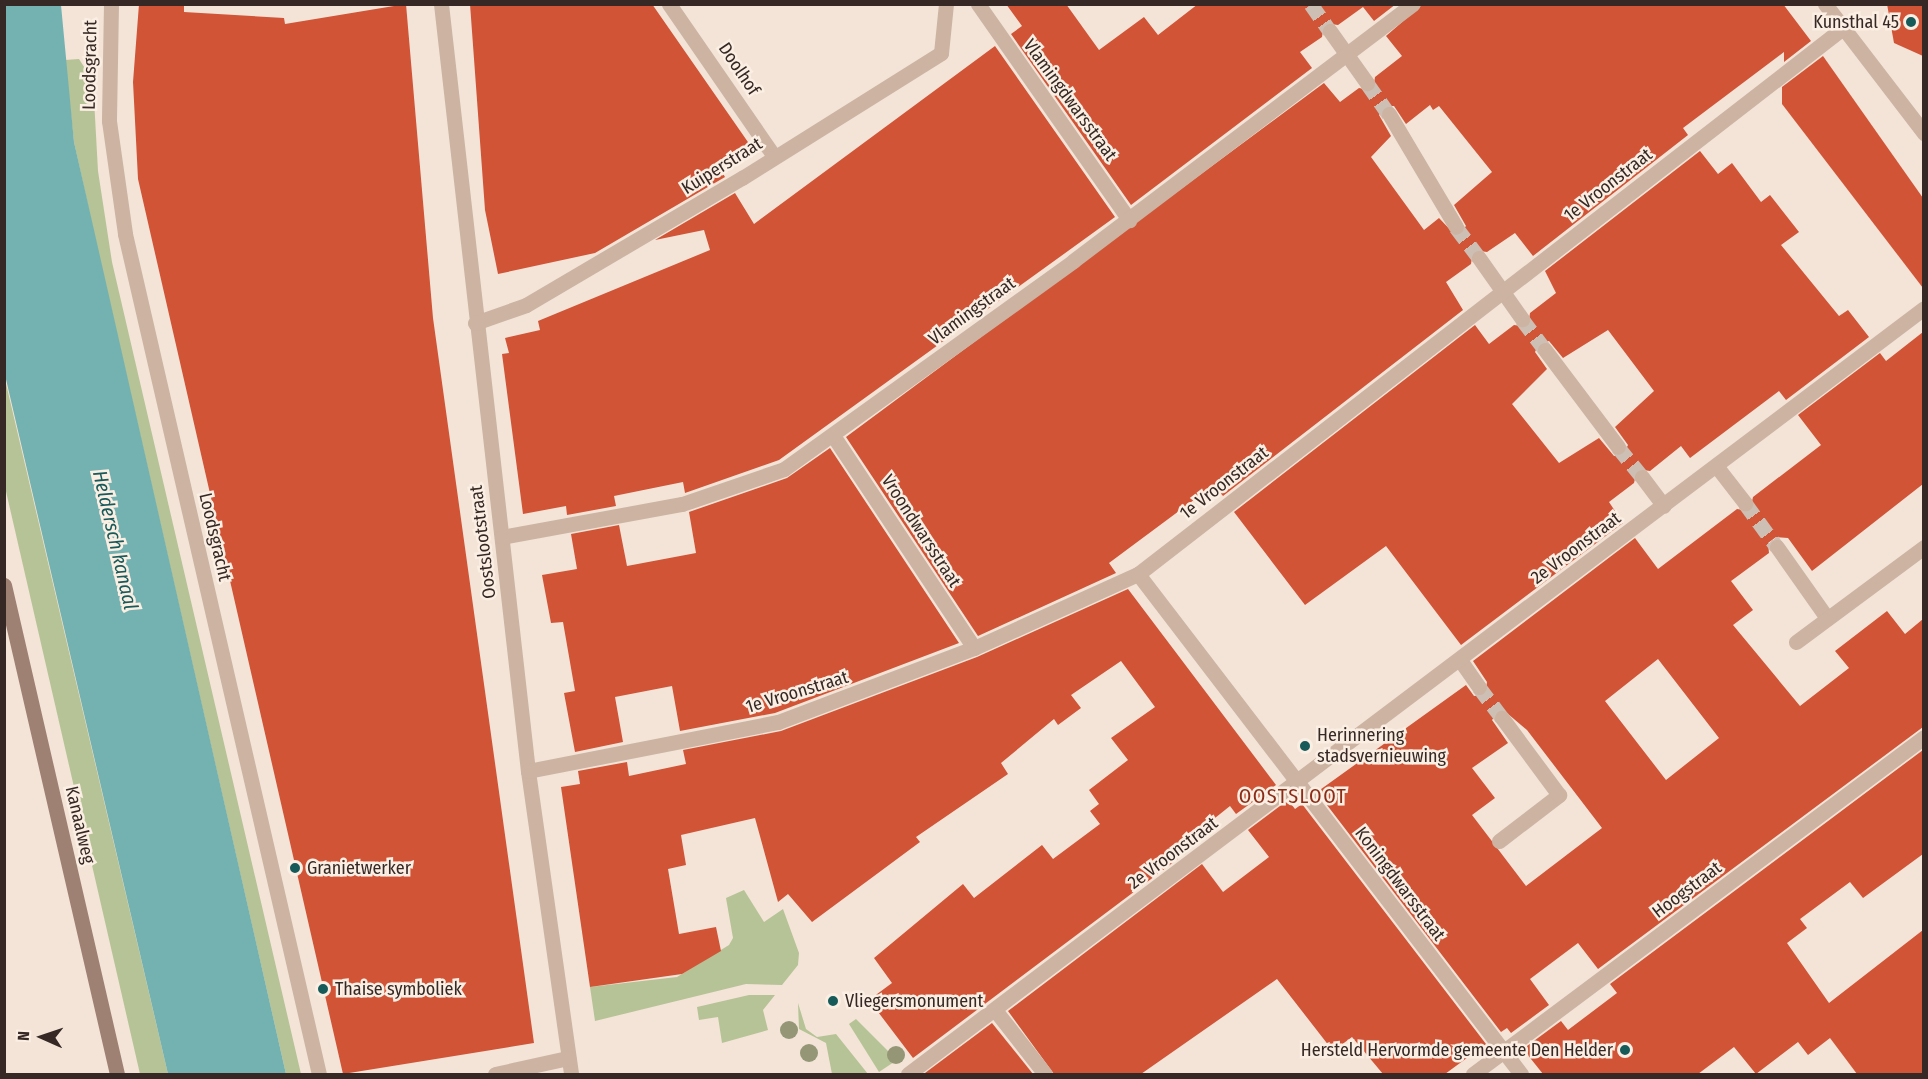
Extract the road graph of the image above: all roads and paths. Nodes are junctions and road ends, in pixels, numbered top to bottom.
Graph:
1 (111, 4) edge
2 (441, 4) edge
3 (669, 4) edge
4 (946, 4) edge
5 (978, 4) edge
6 (1413, 4) edge
7 (1825, 4) edge
8 (1843, 28) junction
9 (1330, 31) tunnel mouth
10 (1346, 54) junction
11 (1367, 83) tunnel mouth
12 (1389, 114) tunnel mouth
13 (1923, 133) edge
14 (774, 156) junction
15 (1129, 220) junction
16 (1456, 227) tunnel mouth
17 (1479, 258) tunnel mouth
18 (1501, 293) junction
19 (1923, 308) edge
20 (1522, 319) tunnel mouth
21 (475, 322) junction
22 (1545, 350) tunnel mouth
23 (834, 436) junction
24 (1618, 447) tunnel mouth
25 (1717, 468) junction
26 (1642, 477) tunnel mouth
27 (1745, 503) tunnel mouth
28 (1664, 506) junction
29 (502, 537) junction
30 (1777, 547) tunnel mouth
31 (1923, 547) edge
32 (1138, 574) junction
33 (4, 585) edge
34 (1827, 618) junction
35 (1796, 642) dead end
36 (975, 648) junction
37 (1460, 660) junction
38 (1479, 687) tunnel mouth
39 (1502, 718) tunnel mouth
40 (1923, 737) edge
41 (528, 771) junction
42 (1299, 784) junction
43 (1499, 841) dead end
44 (995, 1010) junction
45 (1503, 1051) junction
46 (567, 1058) junction
47 (117, 1074) edge
48 (319, 1074) edge
49 (495, 1074) edge
50 (572, 1074) edge
51 (908, 1074) edge
52 (1045, 1074) edge
53 (1473, 1074) edge
54 (1521, 1074) edge

1 - 48 street, Loodsgracht
2 - 21 street, Oostslootstraat
3 - 14 street, Doolhof
4 - 14 street, Kuiperstraat
5 - 15 street, Vlamingdwarsstraat
6 - 10 street, Vlamingstraat
7 - 8 street
8 - 13 street
8 - 18 street, 1e Vroonstraat
9 - 10 street
10 - 11 street
10 - 15 street, Vlamingstraat
12 - 16 street
14 - 21 street, Kuiperstraat
15 - 23 street, Vlamingstraat
17 - 18 street
18 - 20 street
18 - 32 street, 1e Vroonstraat
19 - 25 street, 2e Vroonstraat
21 - 29 street, Oostslootstraat
22 - 24 street
23 - 29 street, Vlamingstraat
23 - 36 street, Vroondwarsstraat
25 - 27 street
25 - 28 street, 2e Vroonstraat
26 - 28 street
28 - 37 street, 2e Vroonstraat
29 - 41 street, Oostslootstraat
30 - 34 street
31 - 34 street
32 - 36 street, 1e Vroonstraat
32 - 42 street, Koningdwarsstraat
33 - 47 main road, Kanaalweg
34 - 35 street
36 - 41 street, 1e Vroonstraat
37 - 38 street
37 - 42 street, 2e Vroonstraat
39 - 43 street
40 - 45 street, Hoogstraat
41 - 46 street, Oostslootstraat
42 - 44 street, 2e Vroonstraat
42 - 45 street, Koningdwarsstraat
44 - 51 street, 2e Vroonstraat
44 - 52 street
45 - 53 street, Hoogstraat
45 - 54 street, Koningdwarsstraat
46 - 49 street
46 - 50 street, Oostslootstraat

